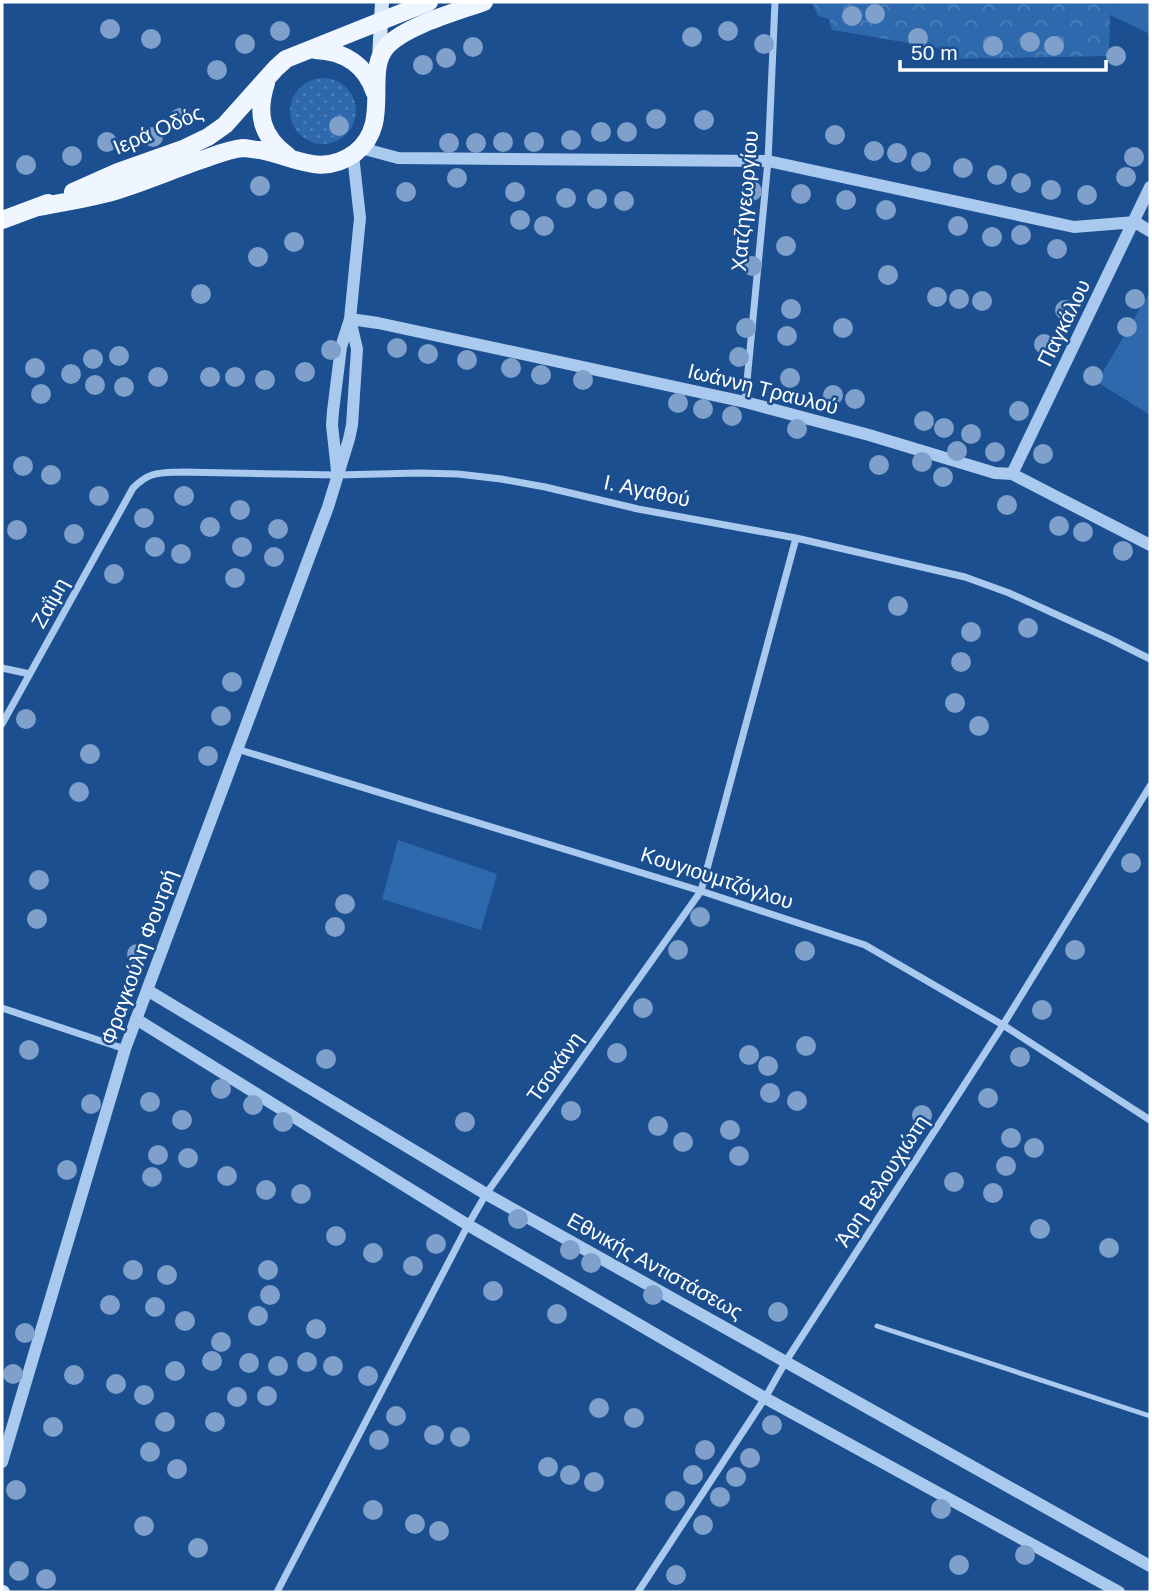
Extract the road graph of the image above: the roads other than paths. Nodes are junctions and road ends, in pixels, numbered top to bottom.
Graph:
1 (429, 2) edge
2 (484, 2) edge
3 (775, 2) edge
4 (382, 11) edge
5 (312, 50) junction
6 (379, 59) junction
7 (276, 68) junction
8 (376, 98) junction
9 (357, 151) junction
10 (292, 159) junction
11 (768, 161) junction
12 (1150, 187) edge
13 (39, 207) junction
14 (2, 220) edge
15 (1135, 222) junction
16 (1150, 231) edge
17 (351, 319) junction
18 (745, 402) junction
19 (1012, 474) junction
20 (337, 475) junction
21 (128, 499) joint
22 (796, 538) junction
23 (1150, 545) edge
24 (1150, 659) edge
25 (2, 668) edge
26 (30, 674) junction
27 (2, 724) edge
28 (237, 749) junction
29 (1150, 786) edge
30 (701, 891) junction
31 (147, 990) junction
32 (2, 1008) edge
33 (136, 1019) junction
34 (1003, 1025) junction
35 (125, 1049) junction
36 (1150, 1120) edge
37 (486, 1194) junction
38 (468, 1225) junction
39 (877, 1326) dead end
40 (786, 1361) junction
41 (765, 1398) junction
42 (1150, 1416) edge
43 (2, 1462) edge
44 (1150, 1566) edge
45 (277, 1592) edge
46 (638, 1592) edge
47 (1119, 1592) edge

1 - 4 main road, Ιερά Οδός
2 - 6 main road
3 - 11 street, Χατζηγεωργίου
4 - 5 main road, Ιερά Οδός
4 - 6 main road
5 - 7 main road, Ιερά Οδός
5 - 8 main road
6 - 8 main road
7 - 10 main road
7 - 13 main road, Ιερά Οδός
8 - 9 main road
9 - 10 main road, Ιερά Οδός
9 - 11 street
9 - 17 street
10 - 13 main road, Ιερά Οδός
11 - 15 street
11 - 18 street, Χατζηγεωργίου
12 - 15 street, Παγκάλου
13 - 14 main road, Ιερά Οδός
15 - 16 street
15 - 19 street, Παγκάλου
17 - 18 street, Ιωάννη Τραυλού
17 - 20 street, Φραγκούλη Φουτρή
17 - 20 street, Φραγκούλη Φουτρή
18 - 19 street, Ιωάννη Τραυλού
19 - 23 street, Ιωάννη Τραυλού
20 - 21 street, Ι. Αγαθού
20 - 22 street, Ι. Αγαθού
20 - 28 street, Φραγκούλη Φουτρή
21 - 26 street, Ζαΐμη
22 - 24 street, Ι. Αγαθού
22 - 30 street, Τσοκάνη
25 - 26 street
26 - 27 street, Ζαΐμη
28 - 30 street, Κουγιουμτζόγλου
28 - 31 street, Φραγκούλη Φουτρή
29 - 34 street, Άρη Βελουχιώτη
30 - 34 street, Κουγιουμτζόγλου
30 - 37 street, Τσοκάνη
31 - 33 street, Φραγκούλη Φουτρή
31 - 37 street, Εθνικής Αντιστάσεως
32 - 35 street
33 - 35 street, Φραγκούλη Φουτρή
33 - 38 street
34 - 36 street, Κουγιουμτζόγλου
34 - 40 street, Άρη Βελουχιώτη
35 - 43 street, Φραγκούλη Φουτρή
37 - 38 street, Τσοκάνη
37 - 40 street, Εθνικής Αντιστάσεως
38 - 41 street
38 - 45 street, Τσοκάνη
39 - 42 lane
40 - 41 street, Άρη Βελουχιώτη
40 - 44 street, Εθνικής Αντιστάσεως
41 - 46 street, Άρη Βελουχιώτη
41 - 47 street

